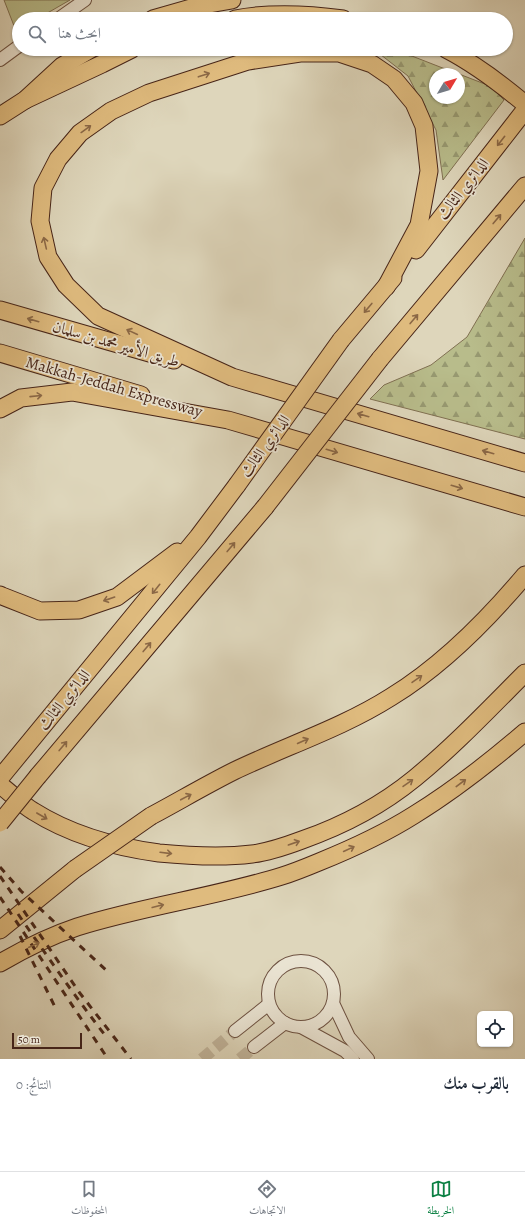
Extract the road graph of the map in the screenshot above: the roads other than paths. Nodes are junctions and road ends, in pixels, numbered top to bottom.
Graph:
1 (85, 0) edge
2 (232, 0) edge
3 (68, 12) edge
4 (177, 12) edge
5 (12, 50) edge
6 (79, 56) edge
7 (118, 56) edge
8 (280, 56) edge
9 (348, 56) edge
10 (459, 56) edge
11 (0, 58) edge
12 (25, 100) junction
13 (525, 104) edge
14 (525, 110) edge
15 (0, 116) edge
16 (525, 186) edge
17 (386, 287) junction
18 (0, 310) edge
19 (0, 353) edge
20 (232, 377) junction
21 (0, 409) edge
22 (228, 420) junction
23 (525, 462) edge
24 (525, 507) edge
25 (198, 537) junction
26 (524, 576) edge
27 (0, 595) edge
28 (525, 673) edge
29 (525, 732) edge
30 (0, 778) edge
31 (0, 785) edge
32 (0, 823) edge
33 (0, 930) edge
34 (0, 963) edge
35 (333, 1003) junction
36 (269, 1004) junction
37 (285, 1023) junction
38 (302, 1027) junction
39 (235, 1030) tunnel mouth
40 (254, 1047) tunnel mouth
41 (353, 1059) edge
42 (368, 1059) edge

1 - 3 street
2 - 4 highway
5 - 11 street
6 - 12 highway
7 - 12 highway
20 -> 8 highway
9 -> 17 highway
10 - 13 highway
12 - 15 highway
14 -> 17 highway, الدائري الثالث
32 -> 16 highway, الدائري الثالث, bridge
17 -> 25 highway, الدائري الثالث, bridge
20 -> 18 highway, طريق الأمير محمد بن سلمان
19 - 22 highway, Makkah-Jeddah Expressway
23 -> 20 highway
21 -> 22 highway
22 -> 24 highway
25 -> 27 highway
25 -> 30 highway, الدائري الثالث
33 -> 26 highway, bridge
31 -> 28 highway
34 -> 29 highway
35 - 36 street
35 - 38 street
35 - 42 street
36 - 37 street
36 - 39 street
37 - 38 street
37 - 40 street
38 - 41 street

